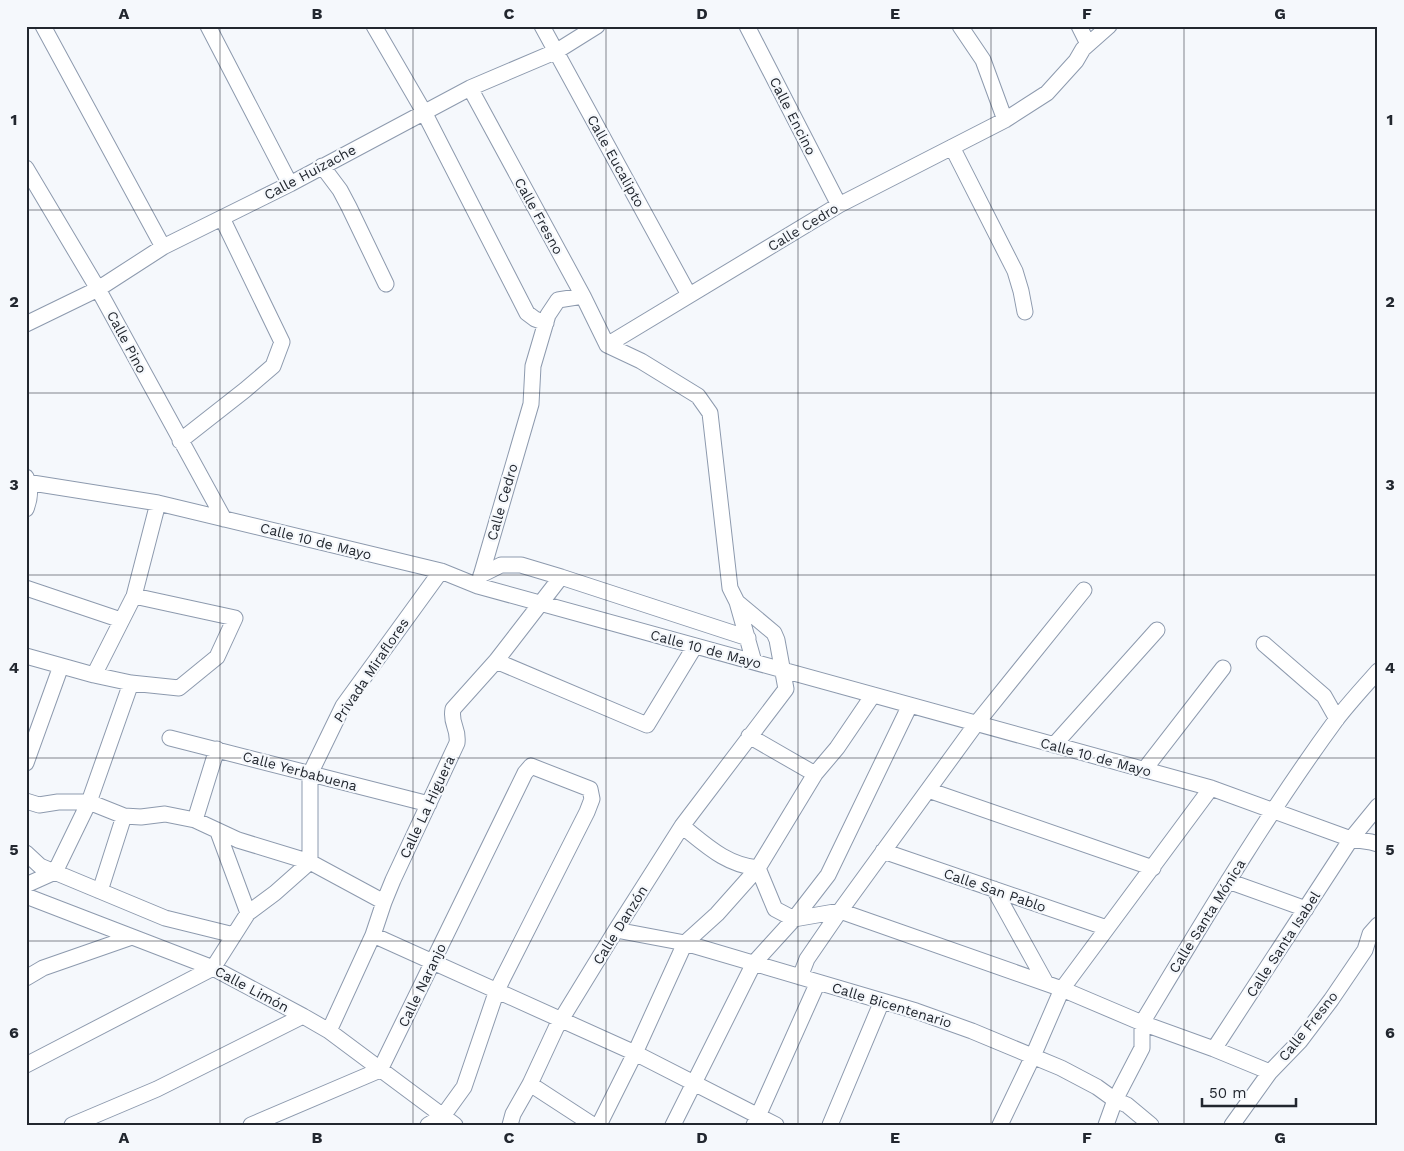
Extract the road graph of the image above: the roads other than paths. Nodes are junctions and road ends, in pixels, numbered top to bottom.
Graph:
1 (43, 26) edge
2 (208, 26) edge
3 (374, 26) edge
4 (542, 26) edge
5 (597, 26) edge
6 (747, 26) edge
7 (960, 26) edge
8 (1065, 26) edge
9 (1109, 26) edge
10 (1083, 34) edge
11 (556, 51) junction
12 (470, 88) junction
13 (424, 112) junction
14 (1005, 120) junction
15 (952, 147) junction
16 (322, 166) junction
17 (26, 168) edge
18 (290, 184) junction
19 (839, 205) junction
20 (222, 218) junction
21 (163, 247) junction
22 (386, 284) dead end
23 (98, 289) junction
24 (583, 296) junction
25 (689, 296) junction
26 (1025, 312) dead end
27 (546, 323) junction
28 (26, 324) edge
29 (607, 345) junction
30 (180, 441) junction
31 (27, 481) edge
32 (158, 503) junction
33 (26, 509) edge
34 (224, 519) junction
35 (441, 571) junction
36 (561, 577) junction
37 (480, 580) junction
38 (26, 588) edge
39 (1084, 590) dead end
40 (134, 596) junction
41 (737, 602) junction
42 (540, 603) junction
43 (657, 610) junction
44 (121, 620) junction
45 (1156, 630) dead end
46 (666, 638) junction
47 (748, 638) junction
48 (1264, 644) dead end
49 (695, 646) junction
50 (26, 656) edge
51 (496, 661) junction
52 (754, 662) junction
53 (61, 666) junction
54 (1223, 668) dead end
55 (783, 670) junction
56 (1378, 671) edge
57 (94, 675) junction
58 (131, 683) junction
59 (873, 695) junction
60 (910, 705) junction
61 (1337, 719) junction
62 (976, 724) junction
63 (749, 736) junction
64 (170, 738) dead end
65 (1054, 745) junction
66 (217, 749) junction
67 (26, 763) edge
68 (1144, 770) junction
69 (310, 774) junction
70 (815, 774) junction
71 (1211, 788) junction
72 (928, 790) junction
73 (26, 801) edge
74 (89, 802) junction
75 (429, 804) junction
76 (1378, 806) edge
77 (1273, 811) junction
78 (124, 816) junction
79 (195, 820) junction
80 (682, 826) junction
81 (218, 832) junction
82 (1351, 840) junction
83 (1378, 844) edge
84 (26, 852) edge
85 (883, 852) junction
86 (310, 862) junction
87 (758, 868) junction
88 (1153, 868) junction
89 (55, 872) junction
90 (1228, 881) junction
91 (26, 885) edge
92 (994, 889) junction
93 (100, 891) junction
94 (26, 896) edge
95 (384, 902) junction
96 (1306, 909) junction
97 (840, 911) junction
98 (248, 913) junction
99 (794, 919) junction
100 (1378, 925) edge
101 (1108, 928) junction
102 (616, 930) junction
103 (234, 935) junction
104 (373, 935) junction
105 (132, 936) junction
106 (685, 943) junction
107 (1372, 953) edge
108 (433, 963) junction
109 (754, 963) junction
110 (213, 968) junction
111 (800, 977) junction
112 (26, 978) edge
113 (818, 982) junction
114 (1046, 983) junction
115 (1062, 989) junction
116 (497, 990) junction
117 (882, 1001) junction
118 (303, 1016) junction
119 (561, 1021) junction
120 (1142, 1023) junction
121 (329, 1031) junction
122 (1214, 1049) junction
123 (635, 1053) junction
124 (1033, 1056) junction
125 (26, 1065) edge
126 (380, 1070) junction
127 (1270, 1072) junction
128 (530, 1084) junction
129 (694, 1084) junction
130 (1116, 1100) junction
131 (443, 1116) junction
132 (756, 1121) edge
133 (74, 1124) edge
134 (251, 1125) edge
135 (428, 1125) edge
136 (455, 1125) edge
137 (510, 1125) edge
138 (593, 1125) edge
139 (599, 1125) edge
140 (673, 1125) edge
141 (776, 1125) edge
142 (830, 1125) edge
143 (1000, 1125) edge
144 (1106, 1125) edge
145 (1151, 1125) edge
146 (1232, 1125) edge

1 - 21 street
2 - 18 street
3 - 13 street
4 - 11 street, Calle Eucalipto
5 - 11 street, Calle Huizache
6 - 19 street, Calle Encino
7 - 14 street
8 - 10 street
9 - 10 street, Calle Cedro
10 - 14 street, Calle Cedro
11 - 12 street, Calle Huizache
11 - 25 street, Calle Eucalipto
12 - 13 street, Calle Huizache
12 - 24 street, Calle Fresno
13 - 16 street, Calle Huizache
13 - 27 street
14 - 15 street, Calle Cedro
15 - 19 street, Calle Cedro
15 - 26 street
16 - 18 street, Calle Huizache
16 - 22 street
17 - 23 street, Calle Pino
18 - 20 street, Calle Huizache
19 - 25 street, Calle Cedro
20 - 21 street, Calle Huizache
20 - 30 street
21 - 23 street, Calle Huizache
23 - 28 street, Calle Huizache
23 - 30 street, Calle Pino
24 - 27 street, Calle Cedro
24 - 29 street, Calle Fresno
25 - 29 street, Calle Cedro
27 - 37 street, Calle Cedro
29 - 41 street
30 - 34 street, Calle Pino
31 - 32 street, Calle 10 de Mayo
31 - 33 street
32 - 34 street, Calle 10 de Mayo
32 - 40 street
34 - 35 street, Calle 10 de Mayo
35 - 37 street, Calle 10 de Mayo
35 - 69 street, Privada Miraflores
36 - 37 street
36 - 42 street, Calle La Higuera
36 - 43 street
37 - 42 street, Calle 10 de Mayo
38 - 44 street
39 - 62 street
40 - 44 street
40 - 58 street
41 - 47 street
41 - 55 street, Calle Danzón
42 - 46 street, Calle 10 de Mayo
42 - 51 street, Calle La Higuera
43 - 46 street
43 - 47 street
44 - 57 street
45 - 65 street
46 - 49 street, Calle 10 de Mayo
47 - 52 street
48 - 61 street
49 - 51 street
49 - 52 street, Calle 10 de Mayo
50 - 53 street
51 - 75 street, Calle La Higuera
52 - 55 street, Calle 10 de Mayo
53 - 57 street
53 - 67 street
54 - 68 street
55 - 59 street, Calle 10 de Mayo
55 - 63 street, Calle Danzón
56 - 61 street, Calle Santa Mónica
57 - 58 street
58 - 74 street
59 - 60 street, Calle 10 de Mayo
59 - 70 street
60 - 62 street, Calle 10 de Mayo
60 - 99 street
61 - 77 street, Calle Santa Mónica
62 - 65 street, Calle 10 de Mayo
62 - 72 street
63 - 70 street
63 - 80 street, Calle Danzón
64 - 66 street, Calle Yerbabuena
65 - 68 street, Calle 10 de Mayo
66 - 69 street, Calle Yerbabuena
66 - 79 street
68 - 71 street, Calle 10 de Mayo
69 - 75 street, Calle Yerbabuena
69 - 86 street
70 - 87 street
71 - 77 street, Calle 10 de Mayo
71 - 88 street
72 - 85 street
72 - 88 street
73 - 74 street
74 - 78 street
74 - 89 street
75 - 95 street, Calle La Higuera
76 - 82 street, Calle Santa Isabel
77 - 82 street, Calle 10 de Mayo
77 - 90 street, Calle Santa Mónica
78 - 79 street
78 - 93 street
79 - 81 street
80 - 87 street
80 - 102 street, Calle Danzón
81 - 86 street
81 - 98 street
82 - 83 street, Calle 10 de Mayo
82 - 96 street, Calle Santa Isabel
84 - 89 street
85 - 92 street, Calle San Pablo
85 - 97 street
86 - 95 street
86 - 98 street
87 - 99 street
87 - 106 street
88 - 101 street
89 - 91 street
89 - 93 street
90 - 96 street
90 - 120 street, Calle Santa Mónica
92 - 101 street, Calle San Pablo
92 - 114 street
93 - 103 street
94 - 105 street, Calle Limón
95 - 104 street, Calle La Higuera
96 - 122 street, Calle Santa Isabel
97 - 99 street
97 - 111 street
97 - 114 street
98 - 103 street
99 - 109 street
100 - 107 street, Calle Fresno
101 - 115 street
102 - 106 street, Calle Bicentenario
102 - 119 street, Calle Danzón
103 - 110 street
104 - 108 street
104 - 121 street, Calle La Higuera
105 - 110 street, Calle Limón
105 - 112 street
106 - 109 street, Calle Bicentenario
106 - 123 street
107 - 127 street, Calle Fresno
108 - 116 street
108 - 116 street, Calle Naranjo
108 - 126 street, Calle Naranjo
109 - 111 street, Calle Bicentenario
109 - 129 street
110 - 118 street, Calle Limón
110 - 125 street
111 - 113 street, Calle Bicentenario
113 - 117 street, Calle Bicentenario
113 - 132 street
114 - 115 street
115 - 120 street
115 - 124 street
116 - 119 street
116 - 131 street
117 - 124 street, Calle Bicentenario
117 - 142 street
118 - 121 street, Calle Limón
118 - 133 street
119 - 123 street
119 - 128 street, Calle Danzón
120 - 122 street
120 - 130 street
121 - 126 street, Calle Limón
122 - 127 street
123 - 129 street
123 - 139 street
124 - 130 street, Calle Bicentenario
124 - 143 street
126 - 131 street, Calle Limón
126 - 134 street
127 - 146 street, Calle Fresno
128 - 137 street, Calle Danzón
128 - 138 street
129 - 132 street
129 - 140 street
130 - 144 street
130 - 145 street, Calle Bicentenario
131 - 135 street
131 - 136 street, Calle Limón
132 - 141 street

